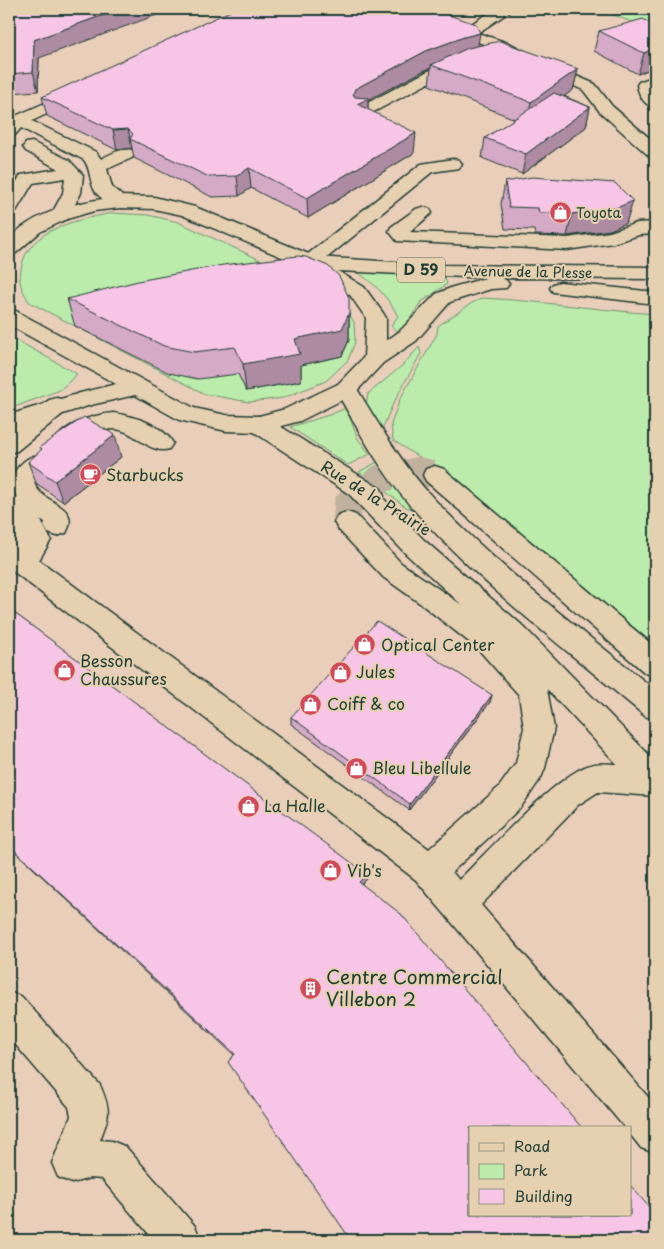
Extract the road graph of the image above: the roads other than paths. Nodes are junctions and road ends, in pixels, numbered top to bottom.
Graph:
1 (504, 9) edge
2 (407, 10) edge
3 (466, 34) junction
4 (536, 62) junction
5 (655, 81) edge
6 (94, 86) edge
7 (655, 103) edge
8 (362, 112) edge
9 (16, 136) edge
10 (655, 152) edge
11 (126, 154) dead end
12 (453, 164) dead end
13 (98, 167) junction
14 (71, 172) junction
15 (120, 202) junction
16 (9, 207) edge
17 (423, 213) dead end
18 (60, 215) junction
19 (655, 228) edge
20 (9, 249) edge
21 (310, 262) junction
22 (655, 273) edge
23 (655, 298) edge
24 (9, 316) edge
25 (375, 358) junction
26 (138, 387) junction
27 (346, 389) junction
28 (57, 406) junction
29 (9, 423) edge
30 (259, 424) junction
31 (161, 443) dead end
32 (9, 445) edge
33 (435, 475) tunnel mouth
34 (357, 486) junction
35 (9, 506) edge
36 (347, 522) dead end
37 (57, 526) dead end
38 (9, 532) edge
39 (16, 560) edge
40 (492, 571) junction
41 (513, 634) junction
42 (655, 664) edge
43 (532, 692) junction
44 (655, 707) edge
45 (655, 781) edge
46 (428, 869) junction
47 (459, 904) junction
48 (9, 1010) edge
49 (655, 1134) edge
50 (182, 1240) edge

1 - 3 main road
2 - 3 main road
3 - 4 main road
4 - 8 main road
4 - 10 main road
5 - 7 main road
6 - 9 main road
9 - 13 main road
9 - 14 main road
11 - 13 main road
12 - 21 main road
13 - 15 main road
14 - 16 main road
14 - 18 main road
15 - 18 main road, Avenue de la Plesse
15 - 21 main road, Avenue de la Plesse
17 - 19 main road
18 - 20 main road, Avenue de la Plesse
21 - 22 main road, Avenue de la Plesse / D 59
21 - 25 main road, Avenue de la Plesse
23 - 25 main road, Avenue de la Plesse / D 59
24 - 26 main road, Avenue de la Plesse
25 - 27 main road, Avenue de la Plesse
26 - 28 main road
26 - 30 main road, Avenue de la Plesse
27 - 30 main road, Avenue de la Plesse
27 - 40 main road, Rue de la Prairie
28 - 29 main road
28 - 32 main road
30 - 34 main road, Rue de la Prairie
31 - 37 main road
33 - 42 main road
34 - 40 main road, Rue de la Prairie
34 - 41 main road
35 - 39 main road
36 - 43 main road
38 - 39 main road
39 - 46 main road
40 - 44 main road, Rue de la Prairie
41 - 43 main road
41 - 45 main road
43 - 46 main road
45 - 47 main road
46 - 47 main road
47 - 49 main road
48 - 50 main road

